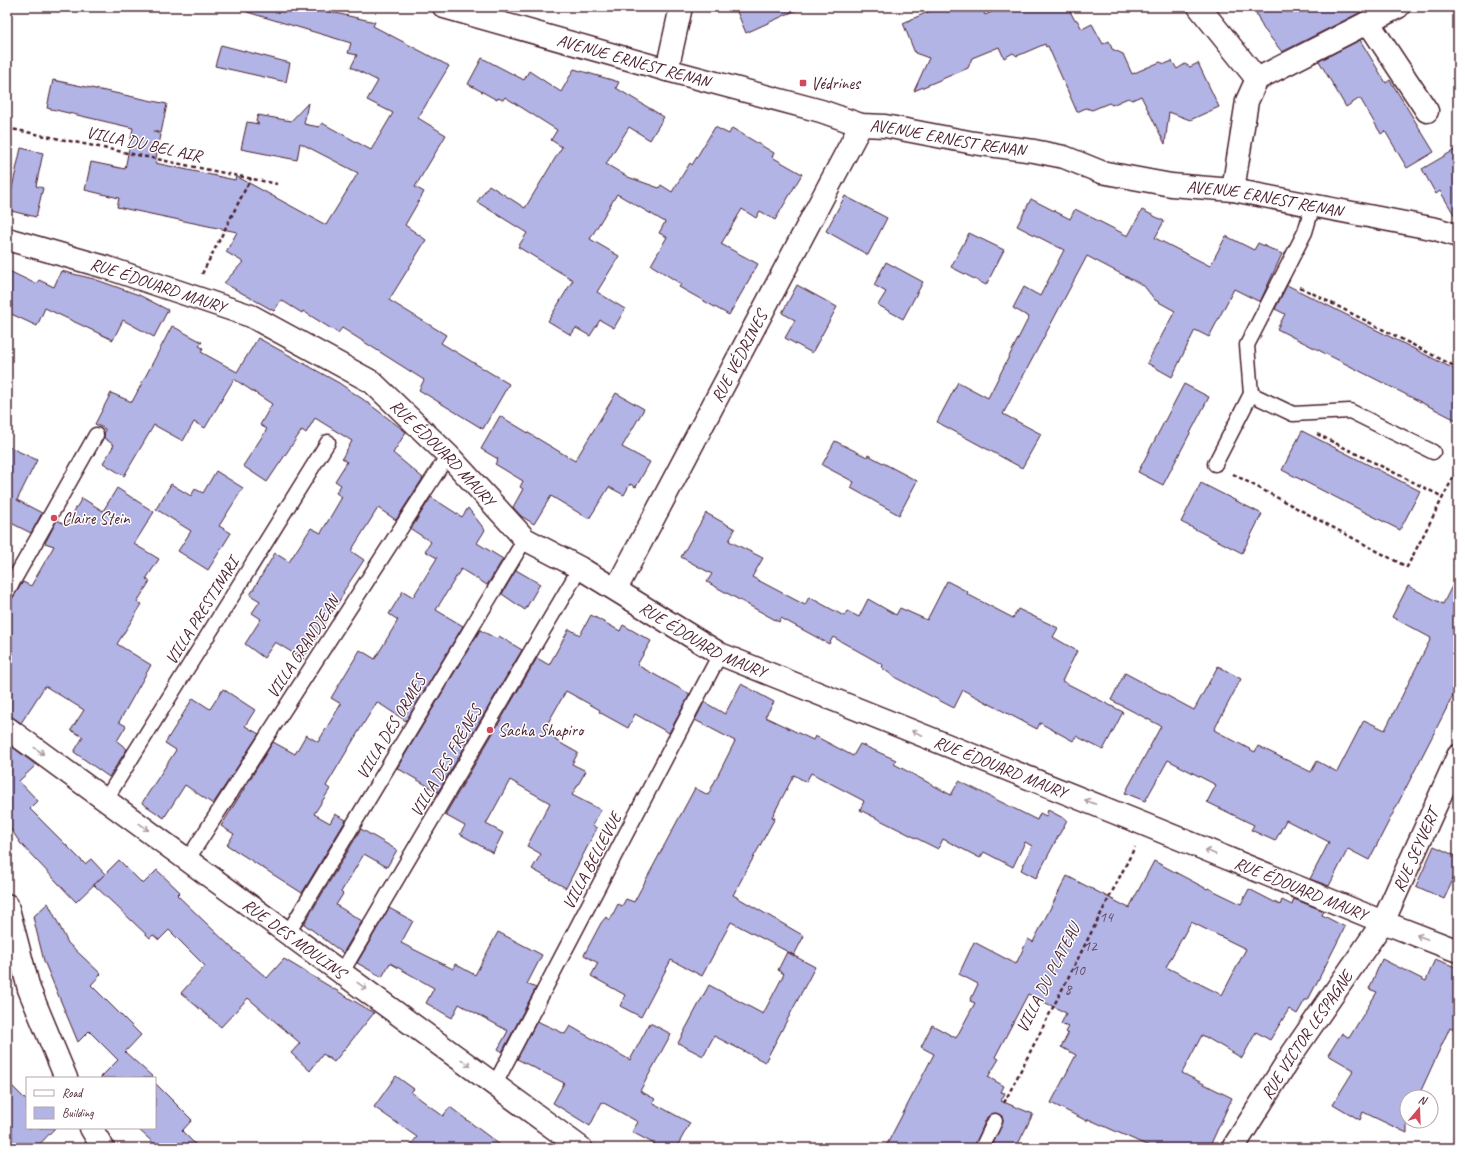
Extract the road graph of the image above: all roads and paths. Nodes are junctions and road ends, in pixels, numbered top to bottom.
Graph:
1 (444, 7) edge
2 (681, 7) edge
3 (1199, 7) edge
4 (1398, 7) edge
5 (1368, 22) junction
6 (667, 70) junction
7 (1257, 79) junction
8 (1427, 111) dead end
9 (862, 124) junction
10 (7, 128) edge
11 (251, 178) junction
12 (277, 184) dead end
13 (1233, 190) junction
14 (1313, 205) junction
15 (1458, 236) edge
16 (7, 239) edge
17 (1281, 278) junction
18 (190, 295) junction
19 (1458, 368) edge
20 (1251, 394) junction
21 (1293, 414) junction
22 (96, 434) dead end
23 (328, 442) dead end
24 (1433, 452) dead end
25 (448, 455) junction
26 (1215, 464) joint
27 (1458, 468) edge
28 (1443, 498) junction
29 (525, 539) junction
30 (580, 568) junction
31 (616, 589) junction
32 (7, 592) edge
33 (720, 654) junction
34 (7, 728) edge
35 (1458, 756) edge
36 (106, 799) junction
37 (1146, 824) junction
38 (188, 859) junction
39 (7, 905) edge
40 (1383, 922) junction
41 (288, 933) junction
42 (1458, 951) edge
43 (342, 972) junction
44 (66, 1077) edge
45 (495, 1084) junction
46 (995, 1121) joint
47 (92, 1129) edge
48 (103, 1148) edge
49 (581, 1148) edge
50 (982, 1148) edge
51 (1233, 1148) edge

1 - 6 street, AVENUE ERNEST RENAN
2 - 6 street
3 - 7 street
4 - 5 street
5 - 7 street
5 - 8 street
6 - 9 street, AVENUE ERNEST RENAN
7 - 13 street
9 - 13 street, AVENUE ERNEST RENAN
9 - 31 street, RUE VÉDRINES
10 - 11 path, VILLA DU BEL AIR
11 - 12 path, VILLA DU BEL AIR
11 - 18 path
13 - 14 street, AVENUE ERNEST RENAN
14 - 15 street, AVENUE ERNEST RENAN
14 - 17 lane
16 - 18 street, RUE ÉDOUARD MAURY
17 - 19 path
17 - 20 lane
18 - 25 street, RUE ÉDOUARD MAURY
20 - 21 lane
20 - 26 lane
21 - 24 lane
21 - 28 path
22 - 32 lane
23 - 36 lane, VILLA PRESTINARI
25 - 29 street, RUE ÉDOUARD MAURY
25 - 38 lane, VILLA GRANDJEAN
26 - 28 path
27 - 28 path
29 - 30 street, RUE ÉDOUARD MAURY
29 - 41 lane, VILLA DES ORMES
30 - 31 street, RUE ÉDOUARD MAURY
30 - 43 lane, VILLA DES FRÊNES
31 - 33 street, RUE ÉDOUARD MAURY
37 -> 33 street, RUE ÉDOUARD MAURY
33 - 45 lane, VILLA BELLEVUE
34 -> 36 street, RUE DES MOULINS
35 - 40 street, RUE SEYVERT
36 -> 38 street, RUE DES MOULINS
40 -> 37 street, RUE ÉDOUARD MAURY
37 - 46 path, VILLA DU PLATEAU
38 - 41 street, RUE DES MOULINS
39 - 44 street
42 -> 40 street, RUE ÉDOUARD MAURY
40 - 51 street, RUE VICTOR LESPAGNE
41 - 43 street, RUE DES MOULINS
43 -> 45 street, RUE DES MOULINS
45 - 49 street, RUE DES MOULINS
46 - 50 lane
47 - 48 street

